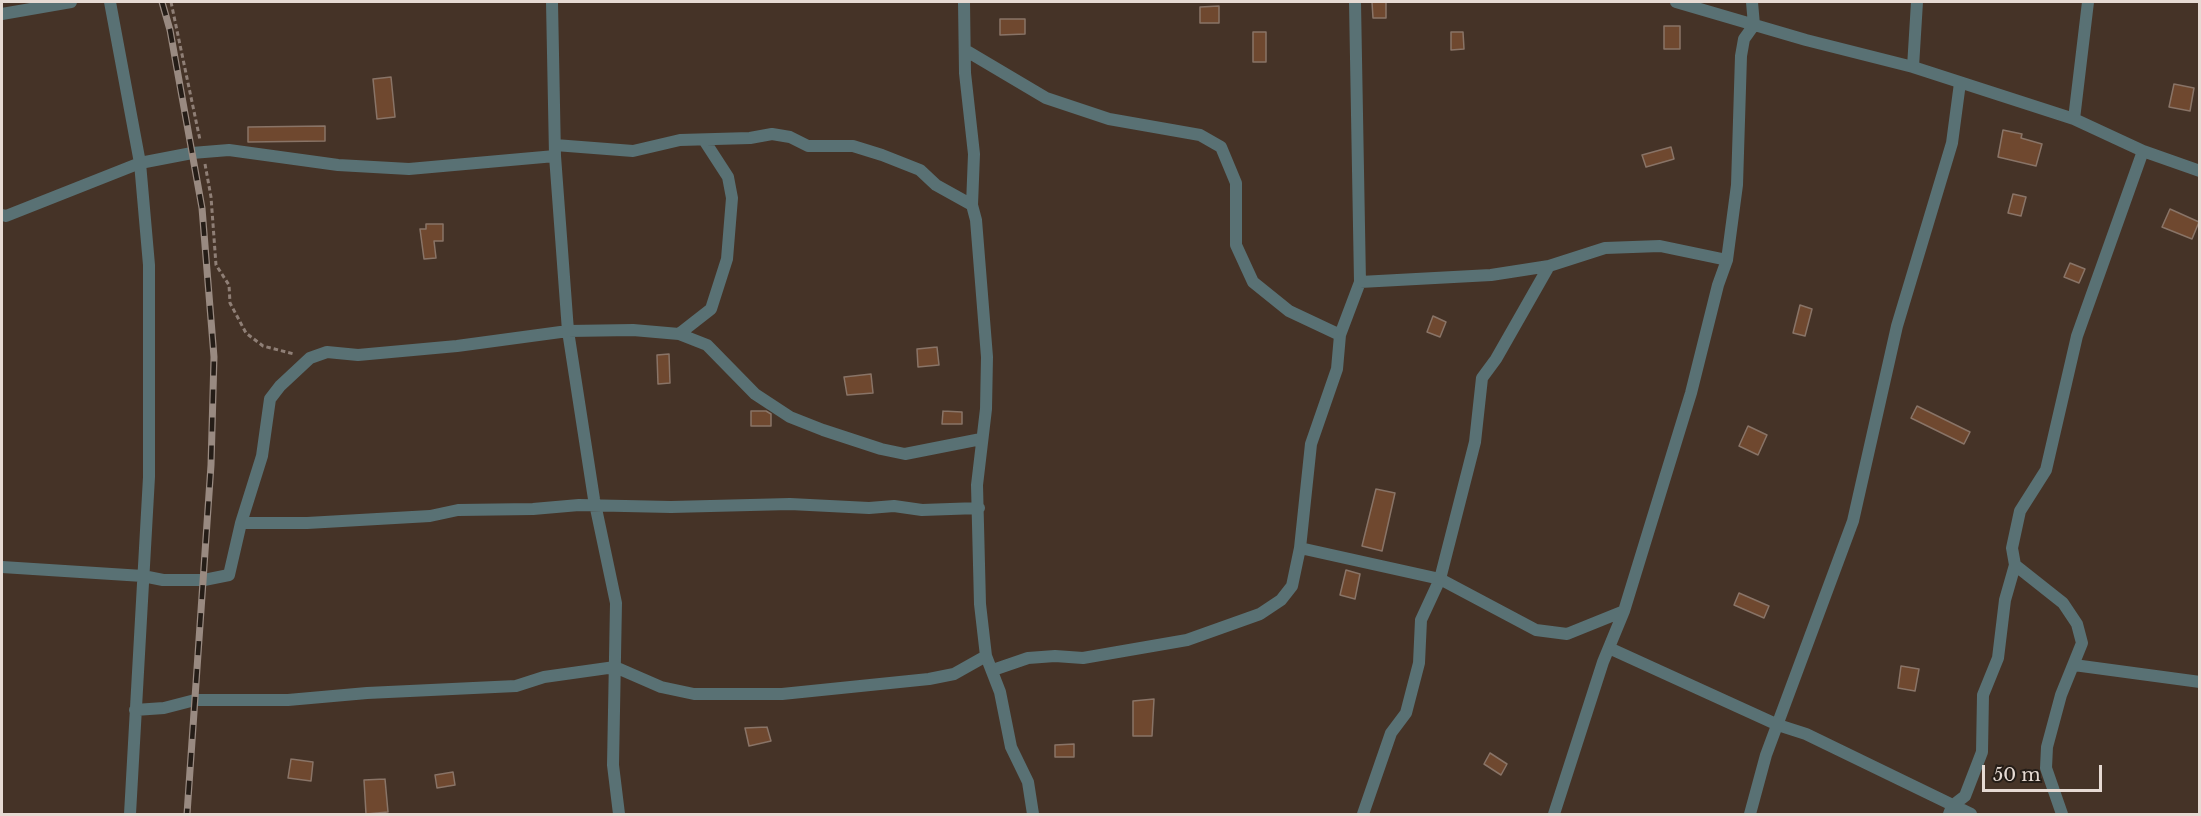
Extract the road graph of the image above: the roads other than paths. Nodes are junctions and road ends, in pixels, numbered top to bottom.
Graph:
1 (71, 2) edge
2 (110, 2) edge
3 (552, 2) edge
4 (964, 2) edge
5 (1355, 2) edge
6 (1676, 2) edge
7 (1752, 2) edge
8 (1917, 2) edge
9 (2088, 2) edge
10 (2, 14) edge
11 (1754, 25) junction
12 (965, 50) junction
13 (1913, 67) junction
14 (1960, 83) junction
15 (2074, 119) junction
16 (704, 140) junction
17 (555, 151) junction
18 (2143, 151) junction
19 (140, 163) junction
20 (2199, 170) edge
21 (972, 205) junction
22 (2, 216) edge
23 (1727, 260) junction
24 (1549, 266) junction
25 (1360, 282) junction
26 (568, 331) junction
27 (679, 334) junction
28 (1340, 335) junction
29 (981, 439) junction
30 (595, 505) junction
31 (979, 508) junction
32 (242, 523) junction
33 (1300, 548) junction
34 (2015, 565) junction
35 (2, 567) edge
36 (143, 576) junction
37 (1440, 579) junction
38 (1624, 611) junction
39 (1609, 648) junction
40 (986, 656) junction
41 (2074, 665) junction
42 (615, 667) junction
43 (993, 670) junction
44 (2199, 682) edge
45 (135, 710) junction
46 (1778, 726) junction
47 (1951, 810) edge
48 (130, 814) edge
49 (619, 814) edge
50 (1033, 814) edge
51 (1363, 814) edge
52 (1554, 814) edge
53 (1750, 814) edge
54 (1971, 814) edge
55 (2062, 814) edge

1 - 10 street
2 - 19 street
3 - 17 street
4 - 12 street
5 - 25 street
6 - 11 street
7 - 11 street
8 - 13 street
9 - 15 street
11 - 13 street
11 - 23 street
12 - 21 street
12 - 28 street
13 - 14 street
14 - 15 street
14 - 46 street
15 - 18 street
16 - 17 street
16 - 21 street
16 - 27 street
17 - 19 street
17 - 26 street
18 - 20 street
18 - 34 street
19 - 22 street
19 - 36 street
21 - 29 street
23 - 24 street
23 - 38 street
24 - 25 street
24 - 37 street
25 - 28 street
26 - 27 street
26 - 30 street
26 - 32 street
27 - 29 street
28 - 33 street
29 - 31 street
30 - 31 street
30 - 32 street
30 - 42 street
31 - 40 street
32 - 36 street
33 - 37 street
33 - 43 street
34 - 41 street
34 - 47 street
35 - 36 street
36 - 45 street
37 - 38 street
37 - 51 street
38 - 39 street
39 - 46 street
39 - 52 street
40 - 42 street
40 - 43 street
41 - 44 street
41 - 55 street
42 - 45 street
42 - 49 street
43 - 50 street
45 - 48 street
46 - 47 street
46 - 53 street
47 - 54 street

